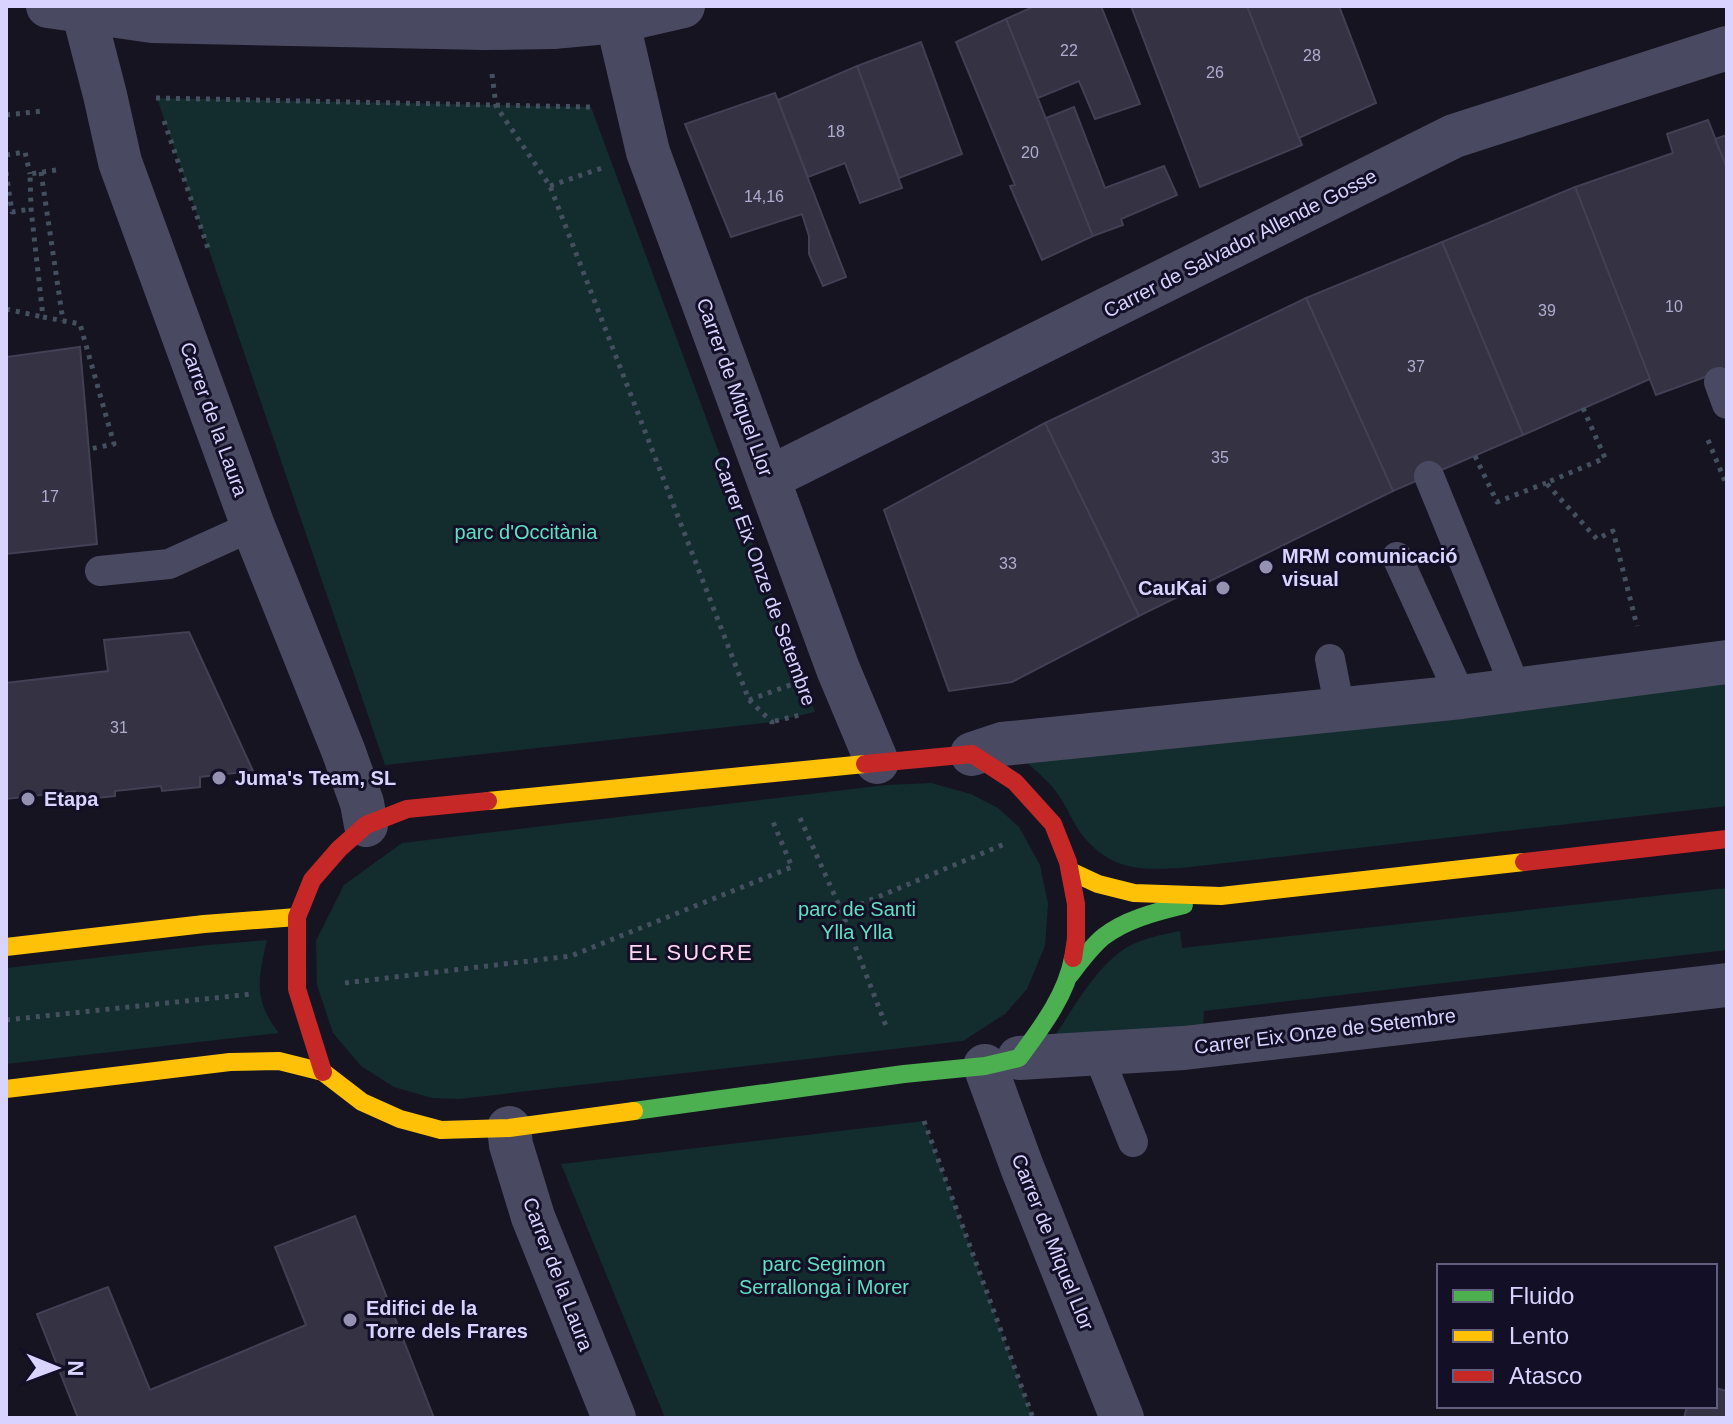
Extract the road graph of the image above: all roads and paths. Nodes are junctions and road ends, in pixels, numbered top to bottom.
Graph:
1 (683, 6) edge
2 (71, 7) edge
3 (616, 14) edge
4 (485, 28) junction
5 (1727, 48) edge
6 (585, 94) dead end
7 (105, 95) junction
8 (496, 106) junction
9 (43, 111) dead end
10 (6, 115) edge
11 (6, 155) edge
12 (612, 165) dead end
13 (56, 170) dead end
14 (6, 172) edge
15 (41, 172) junction
16 (30, 174) junction
17 (550, 186) junction
18 (31, 209) junction
19 (6, 309) edge
20 (43, 317) junction
21 (63, 321) junction
22 (1583, 408) dead end
23 (90, 449) dead end
24 (1475, 456) dead end
25 (1429, 476) dead end
26 (769, 478) junction
27 (1546, 483) junction
28 (253, 526) junction
29 (1397, 557) dead end
30 (100, 571) dead end
31 (1330, 659) dead end
32 (1727, 662) edge
33 (1645, 674) junction
34 (803, 680) dead end
35 (1516, 689) junction
36 (1461, 697) junction
37 (749, 700) junction
38 (1340, 710) junction
39 (815, 712) dead end
40 (772, 722) junction
41 (760, 723) dead end
42 (972, 754) junction
43 (877, 762) junction
44 (1053, 824) junction
45 (366, 825) junction
46 (1727, 839) edge
47 (819, 860) dead end
48 (792, 867) dead end
49 (1070, 871) junction
50 (1221, 896) junction
51 (842, 912) junction
52 (297, 917) junction
53 (6, 947) edge
54 (1070, 975) junction
55 (1727, 985) edge
56 (297, 989) junction
57 (6, 1020) edge
58 (1098, 1054) junction
59 (1002, 1062) junction
60 (323, 1072) junction
61 (904, 1074) junction
62 (6, 1089) edge
63 (509, 1128) junction
64 (1133, 1142) dead end
65 (614, 1418) edge
66 (1033, 1418) edge
67 (1122, 1418) edge

1 - 3 street
2 - 4 street
2 - 7 street, Carrer de la Laura
3 - 4 street
3 - 26 street, Carrer de Miquel Llor
4 - 8 path
5 - 26 street, Carrer de Salvador Allende Gosse
6 - 8 path
7 - 8 path
7 - 28 street, Carrer de la Laura
8 - 17 path
9 - 10 path
11 - 16 path
12 - 17 path
13 - 15 path
14 - 18 path
15 - 16 path
15 - 21 path
16 - 18 path
17 - 37 path
18 - 20 path
19 - 20 path
20 - 21 path
21 - 23 path
22 - 27 path
24 - 27 path
25 - 35 lane
26 - 43 street, Carrer de Miquel Llor
27 - 33 path
28 - 30 lane
28 - 45 street, Carrer de la Laura
29 - 36 lane
31 - 38 lane
32 - 33 street
33 - 35 street
34 - 37 path
35 - 36 street
36 - 38 street
37 - 40 path
38 - 42 street
39 - 40 path, Carrer Eix Onze de Setembre
40 - 41 path, Carrer Eix Onze de Setembre
42 - 43 street
42 - 44 street
43 - 45 street
44 - 49 street
44 - 51 path
45 - 52 street
46 - 50 street
47 - 51 path
48 - 56 path
49 - 50 street
49 - 54 street
50 - 54 street
51 - 61 path
52 - 53 street
52 - 56 street
54 - 59 street
55 - 58 street, Carrer Eix Onze de Setembre
56 - 57 path
56 - 60 street
58 - 59 street, Carrer Eix Onze de Setembre
58 - 64 lane
59 - 61 street, Carrer Eix Onze de Setembre
59 - 67 street, Carrer de Miquel Llor
60 - 62 street, Carrer Eix Onze de Setembre
60 - 63 street, Carrer Eix Onze de Setembre
61 - 63 street, Carrer Eix Onze de Setembre
61 - 66 path
63 - 65 street, Carrer de la Laura

